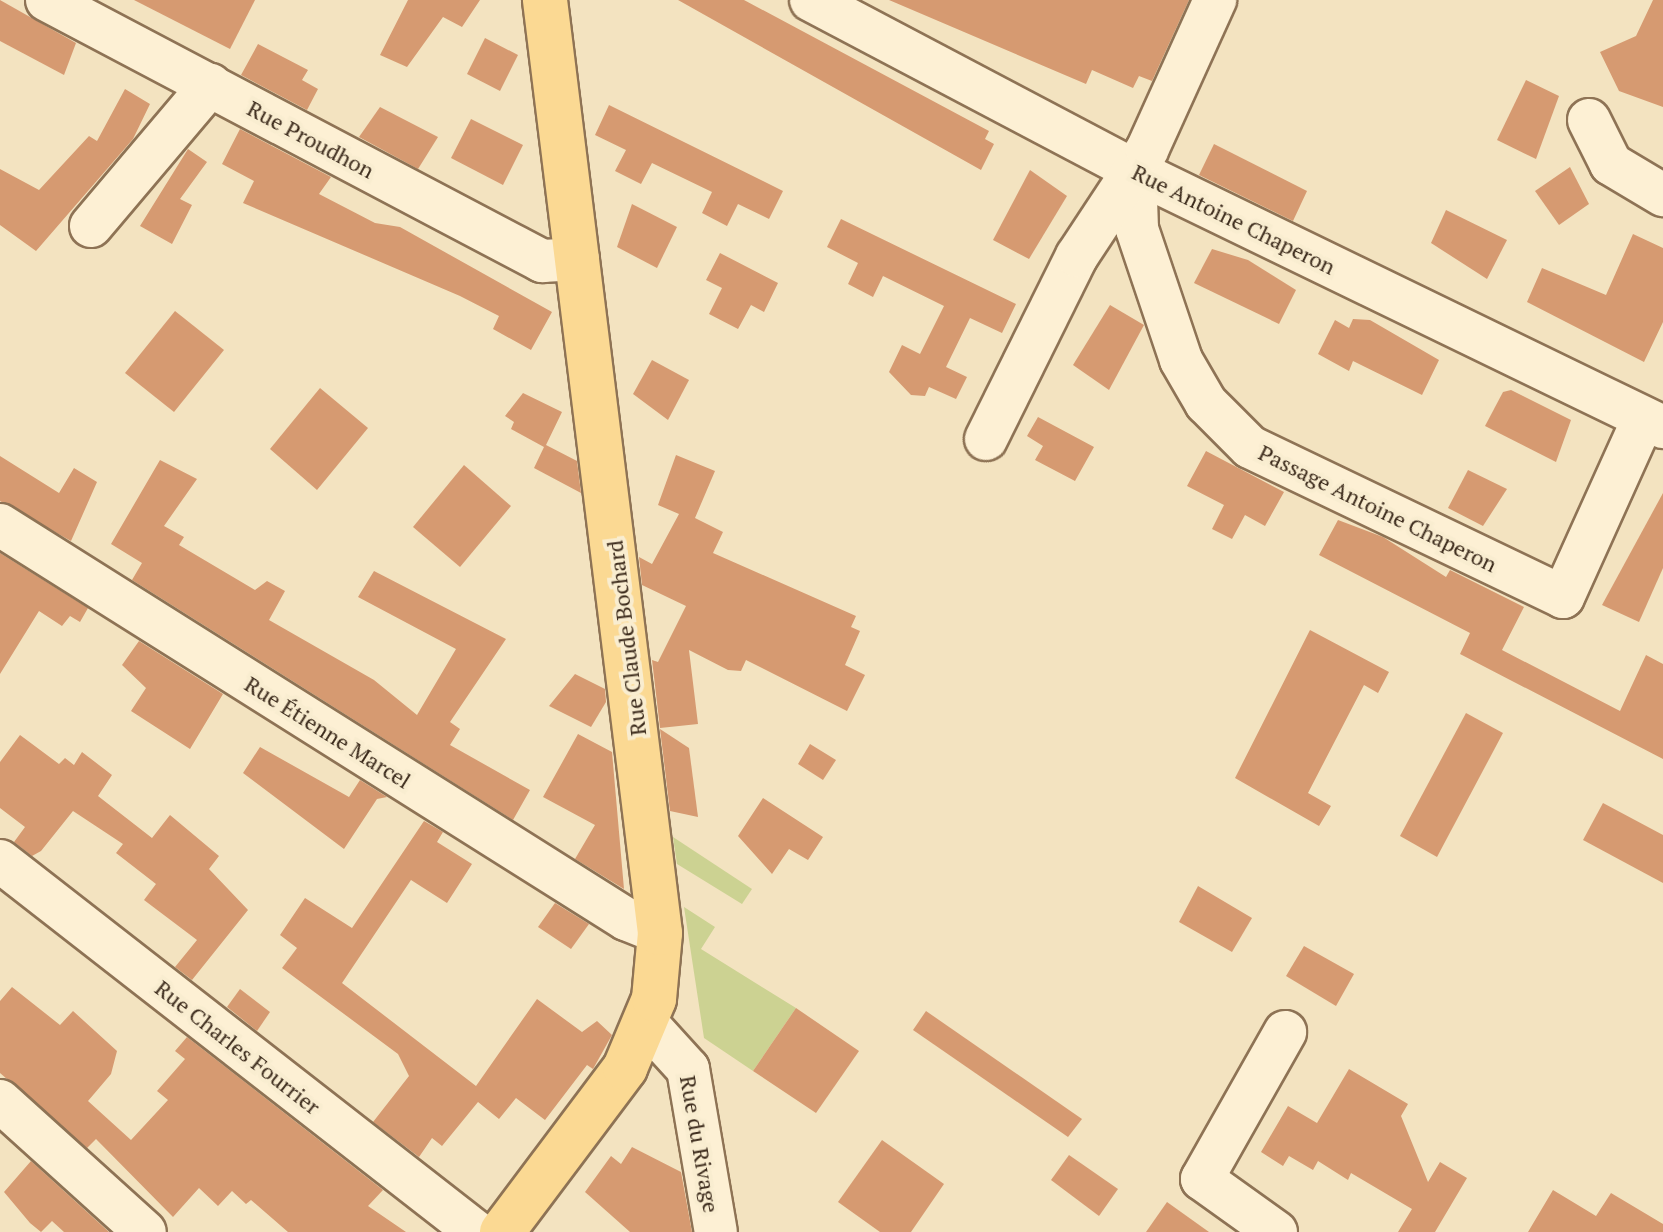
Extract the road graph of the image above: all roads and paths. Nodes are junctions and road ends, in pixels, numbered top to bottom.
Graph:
1 (47, 0) edge
2 (545, 0) edge
3 (811, 0) edge
4 (1215, 0) edge
5 (210, 85) junction
6 (1589, 120) dead end
7 (1135, 171) junction
8 (1663, 195) edge
9 (91, 226) dead end
10 (578, 259) junction
11 (1654, 423) edge
12 (986, 439) dead end
13 (0, 525) edge
14 (0, 861) edge
15 (660, 933) junction
16 (647, 1024) junction
17 (1285, 1032) dead end
18 (0, 1101) edge
19 (145, 1232) edge
20 (476, 1232) edge
21 (502, 1232) edge
22 (716, 1232) edge
23 (1276, 1232) edge

1 - 5 street, Rue Proudhon
2 - 10 main road, Rue Claude Bochard
3 - 7 street, Rue Antoine Chaperon
4 - 7 street
5 - 9 street
5 - 10 street, Rue Proudhon
6 - 8 street
7 - 11 street, Rue Antoine Chaperon
7 - 11 street, Passage Antoine Chaperon
7 - 12 street
10 - 15 main road, Rue Claude Bochard
13 - 15 street, Rue Étienne Marcel
14 - 20 street, Rue Charles Fourrier
15 - 16 main road, Rue Claude Bochard
16 - 21 main road, Rue Claude Bochard
16 - 22 street, Rue du Rivage
17 - 23 street
18 - 19 street

